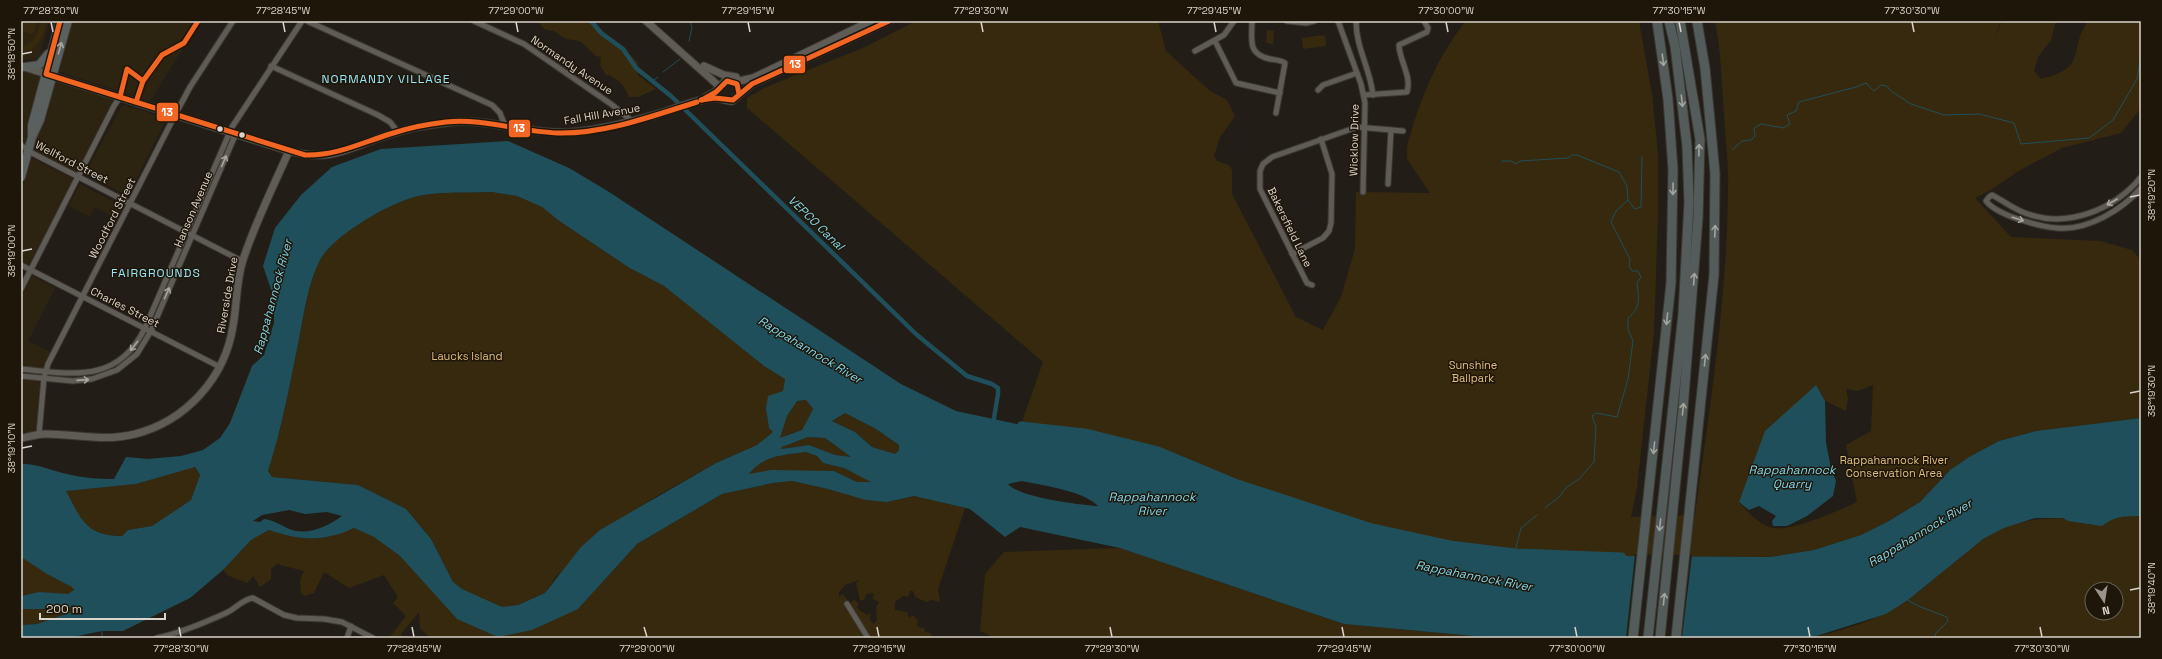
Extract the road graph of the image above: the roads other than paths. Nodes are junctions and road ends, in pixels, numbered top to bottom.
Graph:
1 (60, 21) edge
2 (68, 21) edge
3 (233, 21) edge
4 (302, 21) edge
5 (308, 21) edge
6 (474, 21) edge
7 (646, 21) edge
8 (653, 21) edge
9 (871, 21) edge
10 (889, 21) edge
11 (1234, 21) edge
12 (1252, 21) edge
13 (1287, 21) edge
14 (1314, 21) edge
15 (1338, 21) edge
16 (1356, 21) edge
17 (1424, 21) edge
18 (1657, 21) edge
19 (1669, 21) edge
20 (1680, 21) edge
21 (1697, 21) edge
22 (1215, 41) junction
23 (54, 44) junction
24 (1195, 52) dead end
25 (785, 62) junction
26 (23, 66) edge
27 (271, 66) junction
28 (704, 66) junction
29 (1357, 72) junction
30 (49, 74) junction
31 (730, 81) junction
32 (719, 88) junction
33 (1318, 90) dead end
34 (1280, 93) junction
35 (739, 94) junction
36 (1364, 95) junction
37 (1373, 95) junction
38 (120, 97) junction
39 (724, 100) junction
40 (699, 101) junction
41 (1276, 113) dead end
42 (175, 114) junction
43 (632, 121) junction
44 (505, 126) junction
45 (1365, 127) junction
46 (1391, 130) junction
47 (1403, 131) dead end
48 (398, 132) junction
49 (232, 133) junction
50 (1321, 139) junction
51 (21, 145) edge
52 (28, 151) junction
53 (289, 151) junction
54 (21, 164) edge
55 (78, 176) junction
56 (21, 177) edge
57 (2141, 177) edge
58 (1388, 184) dead end
59 (2133, 187) junction
60 (2139, 190) edge
61 (1363, 192) dead end
62 (130, 203) junction
63 (187, 232) junction
64 (193, 235) junction
65 (1292, 254) junction
66 (242, 261) junction
67 (21, 265) edge
68 (30, 270) junction
69 (1312, 285) dead end
70 (21, 289) edge
71 (82, 297) junction
72 (148, 330) junction
73 (220, 367) junction
74 (21, 369) edge
75 (45, 372) junction
76 (21, 376) edge
77 (44, 378) junction
78 (39, 434) junction
79 (21, 438) edge
80 (847, 604) dead end
81 (351, 626) junction
82 (158, 638) edge
83 (347, 638) edge
84 (372, 638) edge
85 (868, 638) edge
86 (1633, 638) edge
87 (1648, 638) edge
88 (1660, 638) edge
89 (1676, 638) edge

1 - 23 main road
30 -> 2 main road
3 - 42 street, Woodford Street
4 - 27 street, Hanson Avenue
5 - 44 street
6 - 43 street, Normandy Avenue
7 - 32 main road
8 - 28 main road
9 - 25 main road
10 - 35 main road, Fall Hill Avenue
11 - 22 street
12 - 34 street
13 - 14 street
15 - 29 street, Wicklow Drive
16 - 37 street
17 - 37 street
18 -> 86 highway
19 -> 87 highway
88 -> 20 highway
89 -> 21 highway
22 - 24 street
22 - 34 street
23 - 26 main road
23 - 30 main road
25 - 28 main road
25 - 31 main road
26 - 30 main road, Fall Hill Avenue
27 - 48 street
27 - 49 street, Hanson Avenue
28 - 31 main road
29 - 33 street
29 - 36 street, Wicklow Drive
30 - 38 main road, Fall Hill Avenue
30 - 52 main road
31 - 32 main road, Fall Hill Avenue
31 - 35 main road
32 - 39 main road
32 - 40 main road, Fall Hill Avenue
34 - 41 street
35 - 39 main road, Fall Hill Avenue
36 - 37 street
36 - 45 street, Wicklow Drive
38 - 42 main road, Fall Hill Avenue
38 - 55 street
39 - 40 main road, Fall Hill Avenue
40 - 43 main road, Fall Hill Avenue
42 - 49 main road, Fall Hill Avenue
42 - 62 street, Woodford Street
43 - 44 main road, Fall Hill Avenue
44 - 48 main road, Fall Hill Avenue
45 - 46 street, Bakersfield Lane
45 - 50 street, Bakersfield Lane
45 - 61 street, Wicklow Drive
46 - 47 street, Bakersfield Lane
46 - 58 street
48 - 53 main road, Fall Hill Avenue
49 - 53 main road, Fall Hill Avenue
49 - 63 street, Hanson Avenue
64 -> 49 street, Hanson Avenue
50 - 65 street
50 - 65 street, Bakersfield Lane
51 - 52 street, Wellford Street
52 - 54 street
52 - 55 street, Wellford Street
52 - 56 main road
53 - 66 main road, Riverside Drive
55 - 62 street, Wellford Street
55 - 68 street
57 - 59 street
59 - 60 street
59 -> 60 street
62 - 63 street, Wellford Street
62 - 71 street, Woodford Street
63 - 64 street, Wellford Street
63 - 72 street, Hanson Avenue
64 - 66 street, Wellford Street
72 -> 64 street, Hanson Avenue
65 - 69 street, Bakersfield Lane
66 - 73 main road, Riverside Drive
67 - 68 street, Charles Street
68 - 70 street
68 - 71 street, Charles Street
71 - 72 street, Charles Street
71 - 75 street, Woodford Street
72 - 73 street, Charles Street
72 -> 75 street, Hanson Avenue
77 -> 72 street, Hanson Avenue
73 - 78 main road, Riverside Drive
74 - 75 street, Hanson Avenue
75 - 77 street, Woodford Street
76 - 77 street, Hanson Avenue
77 - 78 street, Woodford Street
78 - 79 main road, Riverside Drive
80 - 85 street
81 - 82 street
81 - 83 street
81 - 84 street

